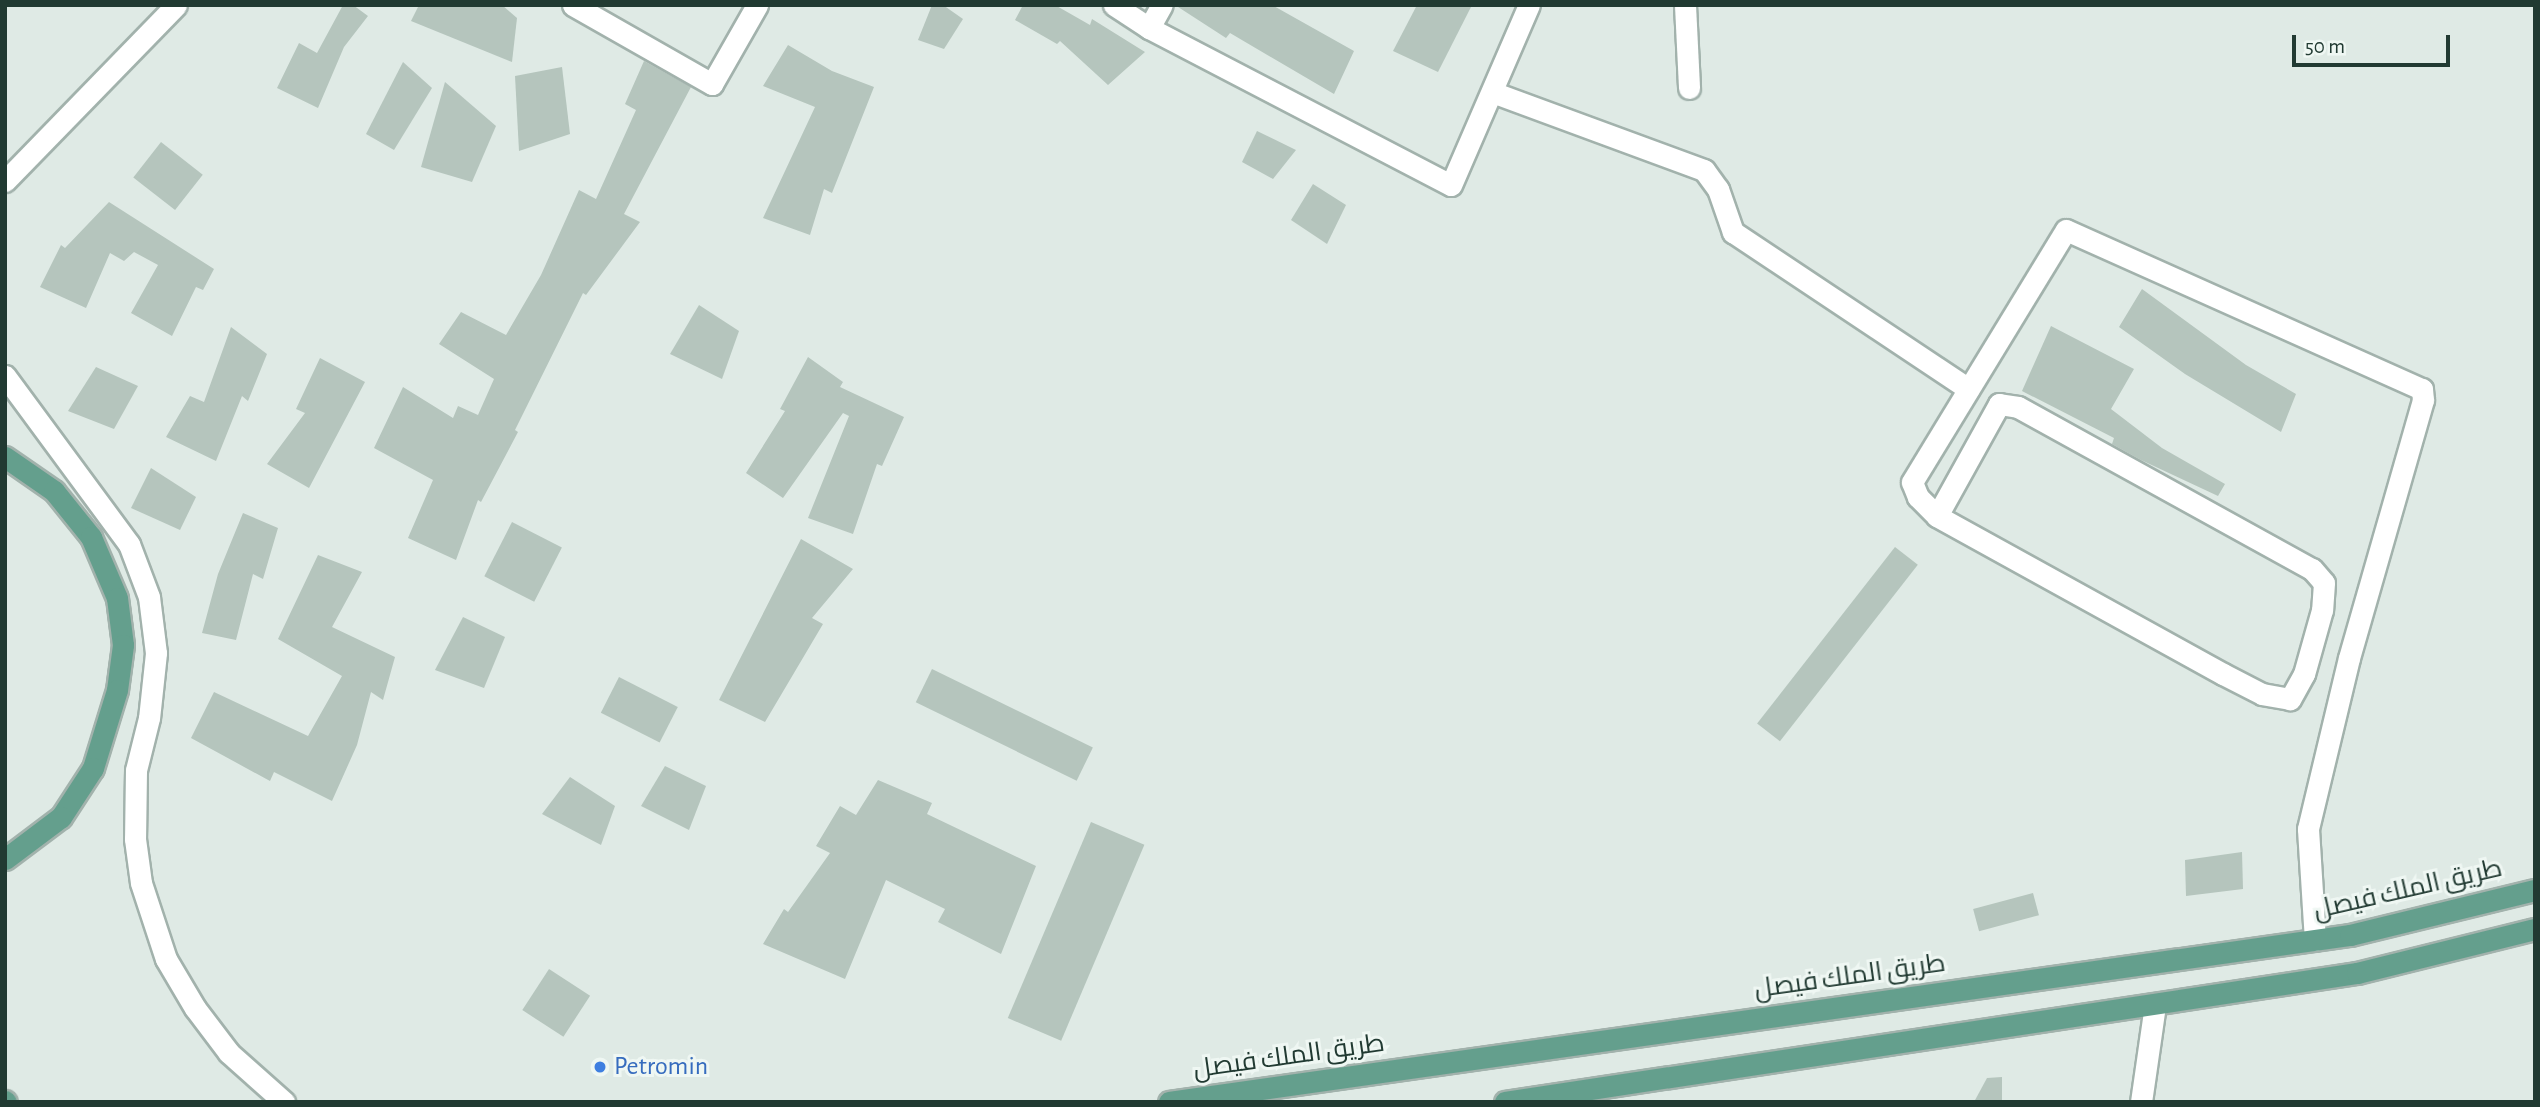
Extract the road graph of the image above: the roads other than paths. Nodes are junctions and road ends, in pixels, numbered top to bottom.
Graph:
1 (176, 5) edge
2 (573, 5) edge
3 (757, 5) edge
4 (1114, 5) edge
5 (1162, 5) edge
6 (1529, 5) edge
7 (1685, 5) edge
8 (1149, 28) junction
9 (1689, 88) dead end
10 (1492, 92) junction
11 (5, 181) edge
12 (5, 376) edge
13 (1968, 389) junction
14 (5, 457) edge
15 (1937, 516) junction
16 (5, 859) edge
17 (2535, 890) edge
18 (2535, 929) edge
19 (2315, 940) junction
20 (2155, 1005) junction
21 (284, 1102) edge
22 (1169, 1102) edge
23 (1505, 1102) edge
24 (2141, 1102) edge

1 - 11 street
2 - 3 street
4 - 8 street
5 - 8 street
6 - 10 street
7 - 9 street
8 - 10 street
10 - 13 street
12 - 21 street
13 - 15 street
13 - 19 street
14 - 16 main road
15 - 15 street
17 - 19 main road, طريق الملك فيصل
18 - 20 main road
19 - 22 main road, طريق الملك فيصل
20 - 23 main road
20 - 24 street

